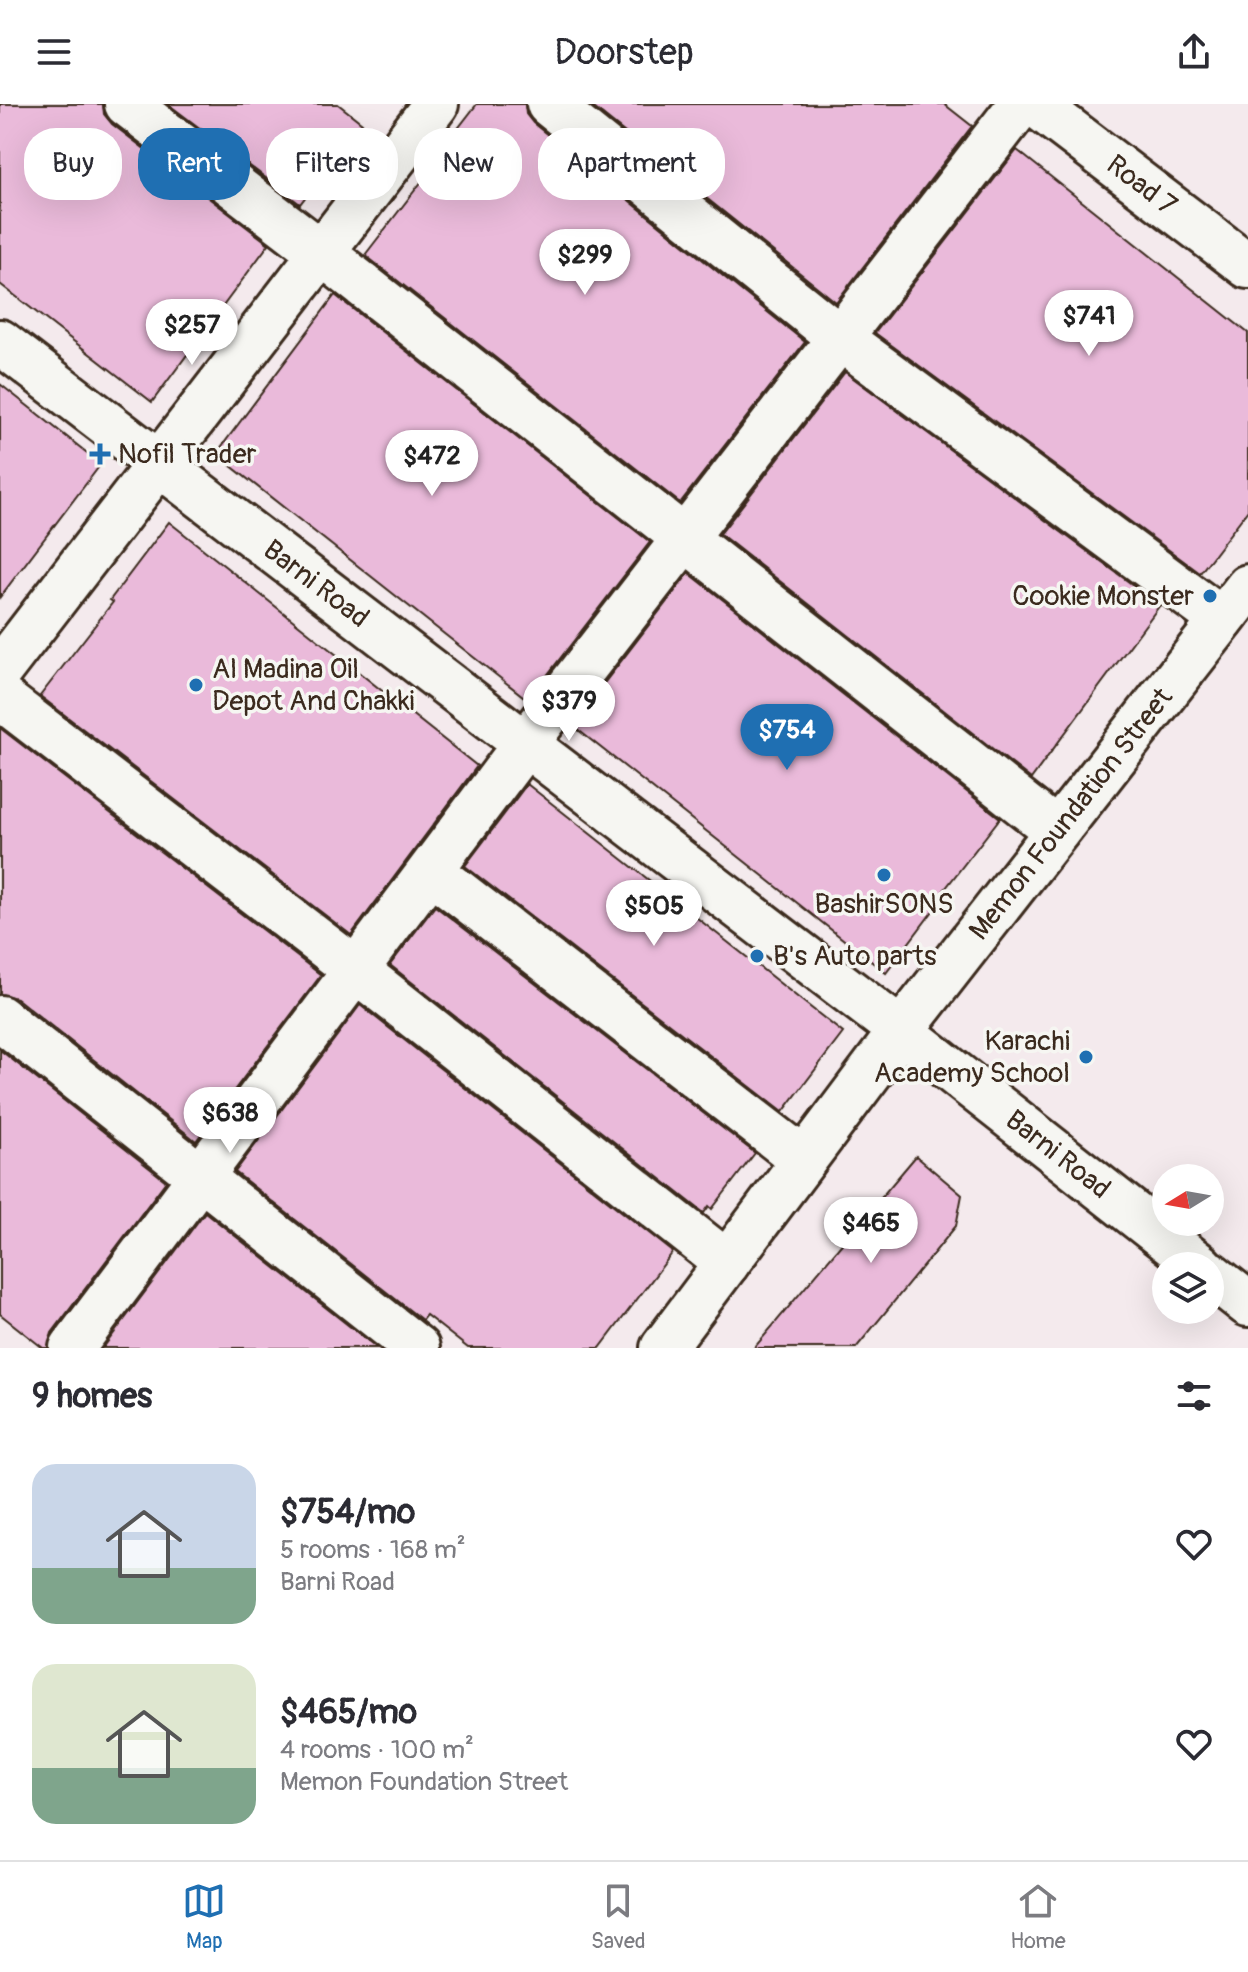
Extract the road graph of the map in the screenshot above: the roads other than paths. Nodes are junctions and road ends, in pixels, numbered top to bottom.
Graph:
1 (127, 104) edge
2 (436, 104) edge
3 (549, 104) edge
4 (1021, 104) edge
5 (1035, 104) edge
6 (322, 253) junction
7 (1248, 266) edge
8 (840, 338) junction
9 (0, 342) edge
10 (159, 465) junction
11 (685, 538) junction
12 (1235, 603) edge
13 (0, 670) edge
14 (0, 697) edge
15 (526, 743) junction
16 (1057, 831) junction
17 (431, 871) junction
18 (356, 970) junction
19 (0, 1018) edge
20 (901, 1031) junction
21 (804, 1160) junction
22 (202, 1176) junction
23 (1182, 1252) edge
24 (727, 1263) junction
25 (1224, 1285) edge
26 (1248, 1304) edge
27 (72, 1348) edge
28 (417, 1348) edge
29 (663, 1348) edge

1 - 6 street
2 - 6 street
3 - 8 street
4 - 8 street
5 - 7 street, Road 7
6 - 10 street
6 - 11 street
8 - 11 street
8 - 12 street
9 - 10 street, Barni Road
10 - 13 street
10 - 15 street, Barni Road
11 - 15 street
11 - 16 street
12 - 16 street, Memon Foundation Street
14 - 18 street
15 - 17 street
15 - 20 street, Barni Road
16 - 20 street, Memon Foundation Street
17 - 18 street
17 - 21 street
18 - 22 street
18 - 24 street
19 - 22 street
20 - 21 street, Memon Foundation Street
20 - 23 street, Barni Road
21 - 24 street, Memon Foundation Street
22 - 27 street
22 - 28 street
24 - 29 street, Memon Foundation Street
25 - 26 street

